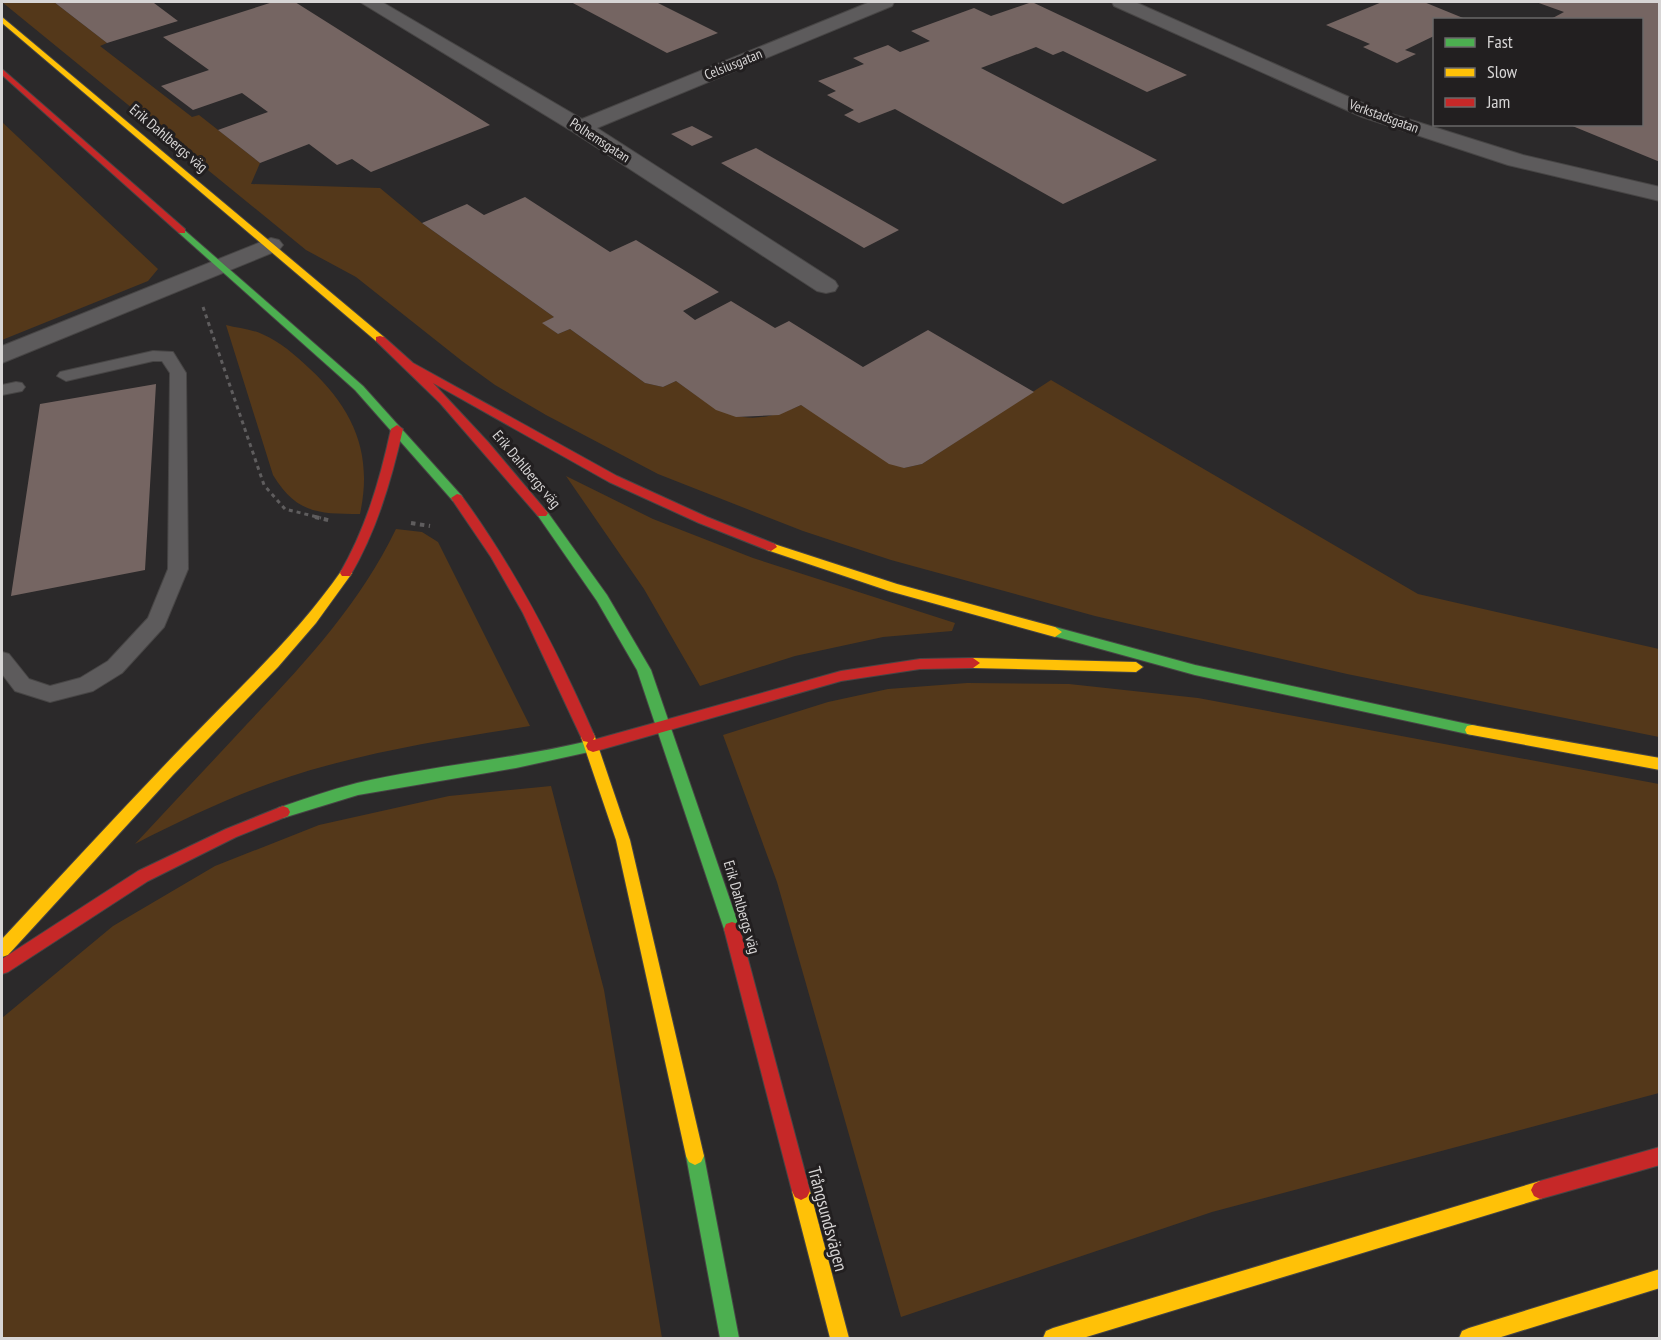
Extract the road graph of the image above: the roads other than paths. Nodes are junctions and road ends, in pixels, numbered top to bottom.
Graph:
1 (369, 2) edge
2 (885, 2) edge
3 (1121, 2) edge
4 (2, 19) edge
5 (2, 71) edge
6 (581, 127) junction
7 (1659, 194) edge
8 (271, 245) junction
9 (221, 266) junction
10 (826, 286) dead end
11 (2, 355) edge
12 (411, 366) junction
13 (66, 376) dead end
14 (397, 429) junction
15 (2, 660) edge
16 (1195, 670) junction
17 (665, 727) junction
18 (592, 747) junction
19 (1659, 764) edge
20 (2, 950) edge
21 (2, 967) edge
22 (780, 1109) joint
23 (1659, 1156) edge
24 (1659, 1278) edge
25 (730, 1338) edge
26 (840, 1338) edge
27 (1053, 1338) edge
28 (1469, 1338) edge

1 - 6 street, Polhemsgatan
2 - 6 street, Celsiusgatan
3 - 7 street, Verkstadsgatan
4 - 8 main road, Erik Dahlbergs väg
5 - 9 main road
6 - 10 street, Polhemsgatan
8 - 9 street
8 - 12 main road, Erik Dahlbergs väg
9 - 11 street
9 - 14 main road
12 - 16 main road
12 - 17 main road, Erik Dahlbergs väg
13 - 15 lane
14 - 18 main road
14 - 20 main road
16 - 17 main road
16 - 19 main road
17 - 18 main road
17 - 22 main road, Erik Dahlbergs väg
18 - 21 main road
18 - 25 main road
22 - 26 main road, Trångsundsvägen
23 - 27 main road
24 - 28 main road

